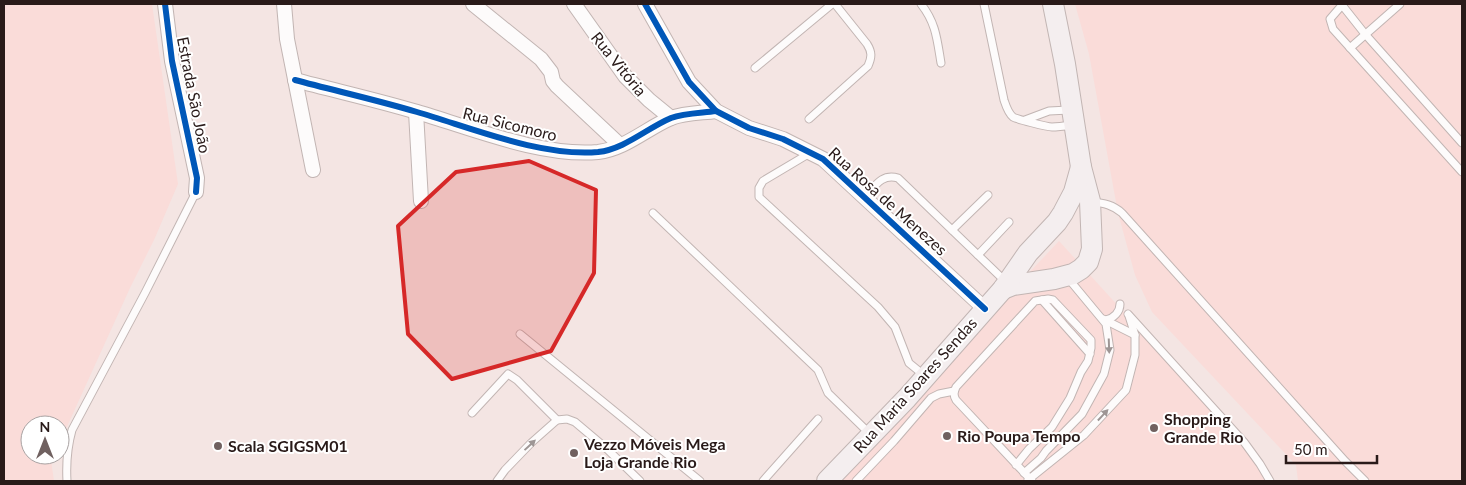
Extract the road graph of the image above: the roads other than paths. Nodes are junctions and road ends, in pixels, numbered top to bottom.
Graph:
1 (165, 4) edge
2 (284, 4) edge
3 (473, 4) edge
4 (574, 4) edge
5 (645, 4) edge
6 (834, 4) edge
7 (921, 4) edge
8 (984, 4) edge
9 (1053, 4) edge
10 (1342, 4) edge
11 (1400, 4) edge
12 (1365, 34) junction
13 (1350, 48) junction
14 (941, 63) dead end
15 (755, 68) dead end
16 (296, 80) junction
17 (716, 111) junction
18 (416, 112) junction
19 (1073, 117) junction
20 (671, 118) junction
21 (809, 119) dead end
22 (1025, 120) junction
23 (1462, 143) edge
24 (620, 145) junction
25 (811, 153) junction
26 (313, 170) dead end
27 (1462, 172) edge
28 (196, 192) joint
29 (988, 195) dead end
30 (865, 197) junction
31 (421, 201) dead end
32 (1075, 207) junction
33 (653, 213) dead end
34 (1009, 222) dead end
35 (952, 230) junction
36 (1092, 239) junction
37 (1028, 253) junction
38 (978, 255) junction
39 (1057, 279) junction
40 (1005, 286) junction
41 (1120, 304) dead end
42 (985, 308) junction
43 (1104, 319) junction
44 (520, 334) dead end
45 (1135, 334) junction
46 (925, 377) junction
47 (954, 391) junction
48 (472, 413) dead end
49 (818, 419) dead end
50 (557, 420) junction
51 (872, 435) junction
52 (1016, 465) junction
53 (1028, 478) edge
54 (67, 481) edge
55 (497, 481) edge
56 (640, 481) edge
57 (700, 481) edge
58 (763, 481) edge
59 (827, 481) edge
60 (856, 481) edge
61 (1270, 481) edge
62 (1365, 481) edge

1 - 28 street, Estrada São João
2 - 16 street
3 - 24 street
4 - 20 street, Rua Vitória
5 - 17 street, Rua Rosa de Menezes
6 - 15 lane
6 - 21 lane
7 - 14 lane
8 - 22 lane
9 - 19 main road
10 - 12 lane
10 - 13 lane
11 - 12 lane
12 - 13 lane
12 - 23 lane
13 - 27 lane
16 - 18 street, Rua Sicomoro
16 - 26 street
17 - 20 street, Rua Sicomoro
17 - 25 street, Rua Rosa de Menezes
18 - 24 street, Rua Sicomoro
18 - 31 street
19 - 22 lane
19 - 22 lane
19 - 32 main road
20 - 24 street, Rua Sicomoro
25 - 30 street, Rua Rosa de Menezes
25 - 46 lane
28 - 54 lane, Estrada São João
29 - 35 lane
30 - 35 lane
30 - 42 street, Rua Rosa de Menezes
32 - 36 main road
32 - 36 main road
32 - 37 main road, Rua Maria Soares Sendas
32 - 62 lane
33 - 51 lane
34 - 38 lane
35 - 38 lane
36 - 39 main road
37 - 39 main road
37 - 40 main road, Rua Maria Soares Sendas
38 - 40 lane
39 - 40 main road
39 - 43 lane
40 - 42 main road, Rua Maria Soares Sendas
41 - 43 lane
42 - 46 main road, Rua Maria Soares Sendas
43 - 45 lane
43 -> 53 lane
44 - 57 lane
53 -> 45 lane
45 - 61 lane
46 - 51 main road, Rua Maria Soares Sendas
47 - 52 lane
47 - 52 lane
47 - 60 lane
48 - 50 lane
49 - 58 lane
55 -> 50 lane
50 - 56 lane
51 - 59 main road, Rua Maria Soares Sendas
52 - 53 lane

